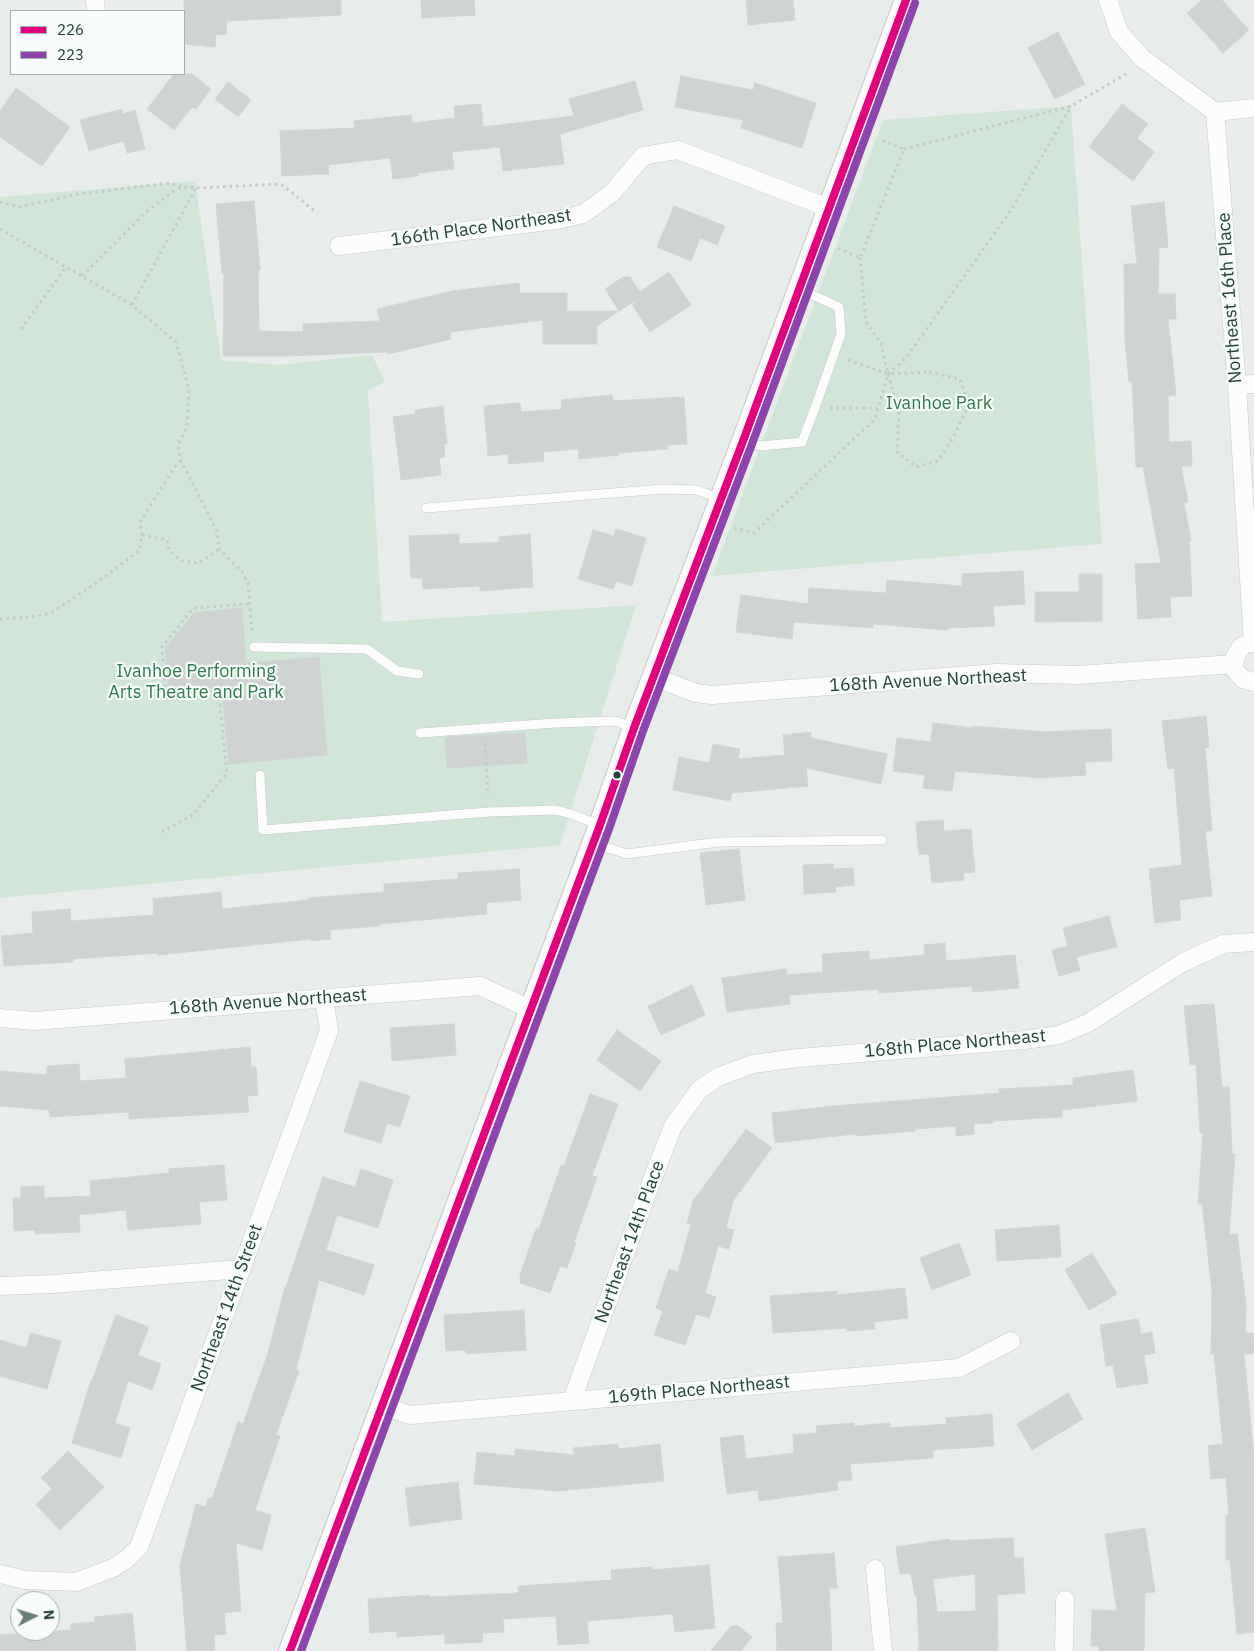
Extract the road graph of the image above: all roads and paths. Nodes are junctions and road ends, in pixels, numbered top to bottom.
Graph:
1 (906, 0) edge
2 (1108, 0) edge
3 (1142, 58) junction
4 (1071, 106) junction
5 (1254, 108) edge
6 (1216, 112) junction
7 (876, 138) dead end
8 (904, 149) junction
9 (183, 186) junction
10 (196, 188) junction
11 (0, 202) edge
12 (829, 208) junction
13 (317, 213) dead end
14 (0, 229) edge
15 (339, 246) dead end
16 (835, 246) dead end
17 (860, 258) junction
18 (66, 267) junction
19 (82, 276) junction
20 (799, 290) junction
21 (132, 305) junction
22 (21, 329) dead end
23 (834, 355) junction
24 (888, 374) junction
25 (1246, 385) edge
26 (815, 408) junction
27 (877, 408) junction
28 (744, 441) junction
29 (181, 461) junction
30 (721, 499) junction
31 (426, 508) dead end
32 (731, 527) dead end
33 (142, 535) junction
34 (219, 549) junction
35 (249, 604) junction
36 (0, 619) edge
37 (1253, 643) edge
38 (254, 647) joint
39 (1234, 664) junction
40 (419, 674) dead end
41 (654, 677) junction
42 (1254, 682) edge
43 (485, 727) junction
44 (634, 728) junction
45 (420, 732) dead end
46 (260, 775) dead end
47 (489, 812) junction
48 (162, 832) dead end
49 (596, 834) junction
50 (882, 840) dead end
51 (1254, 942) edge
52 (324, 998) junction
53 (530, 1008) junction
54 (0, 1018) edge
55 (699, 1090) joint
56 (241, 1269) junction
57 (0, 1286) edge
58 (1011, 1341) dead end
59 (572, 1400) junction
60 (383, 1406) junction
61 (875, 1569) dead end
62 (0, 1574) edge
63 (1065, 1600) dead end
64 (290, 1651) edge
65 (883, 1651) edge
66 (1064, 1651) edge

1 - 12 street
2 - 3 street
3 - 4 path
3 - 6 street
4 - 8 path
4 - 24 path
5 - 6 street
6 - 25 street, Northeast 16th Place
7 - 8 path
8 - 17 path
9 - 10 path
9 - 11 path
9 - 19 path
10 - 13 path
10 - 21 path
12 - 15 street, 166th Place Northeast
12 - 20 street
14 - 18 path
16 - 17 path
17 - 24 path
18 - 19 path
18 - 22 path
19 - 21 path
20 - 23 lane
20 - 28 street
21 - 29 path
23 - 24 path
23 - 26 lane
24 - 24 path
24 - 27 path
25 - 37 street, Northeast 16th Place
26 - 27 path
26 - 28 lane
27 - 32 path
28 - 30 street
29 - 33 path
29 - 34 path
30 - 31 lane
30 - 41 street
33 - 34 path
33 - 36 path
34 - 35 path
35 - 38 path
35 - 48 path
37 - 39 street
38 - 40 lane
39 - 41 street, 168th Avenue Northeast
39 - 42 street
41 - 44 street
43 - 44 lane
43 - 45 lane
43 - 47 path
44 - 49 street
46 - 47 lane
47 - 49 lane
49 - 50 lane
49 - 53 street
51 - 55 street, 168th Place Northeast
52 - 53 street, 168th Avenue Northeast
52 - 54 street, 168th Avenue Northeast
52 - 56 street, Northeast 14th Street
53 - 60 street
55 - 59 street, Northeast 14th Place
56 - 57 street
56 - 62 street, Northeast 14th Street
58 - 59 street, 169th Place Northeast
59 - 60 street, 169th Place Northeast
60 - 64 street
61 - 65 street
63 - 66 street

